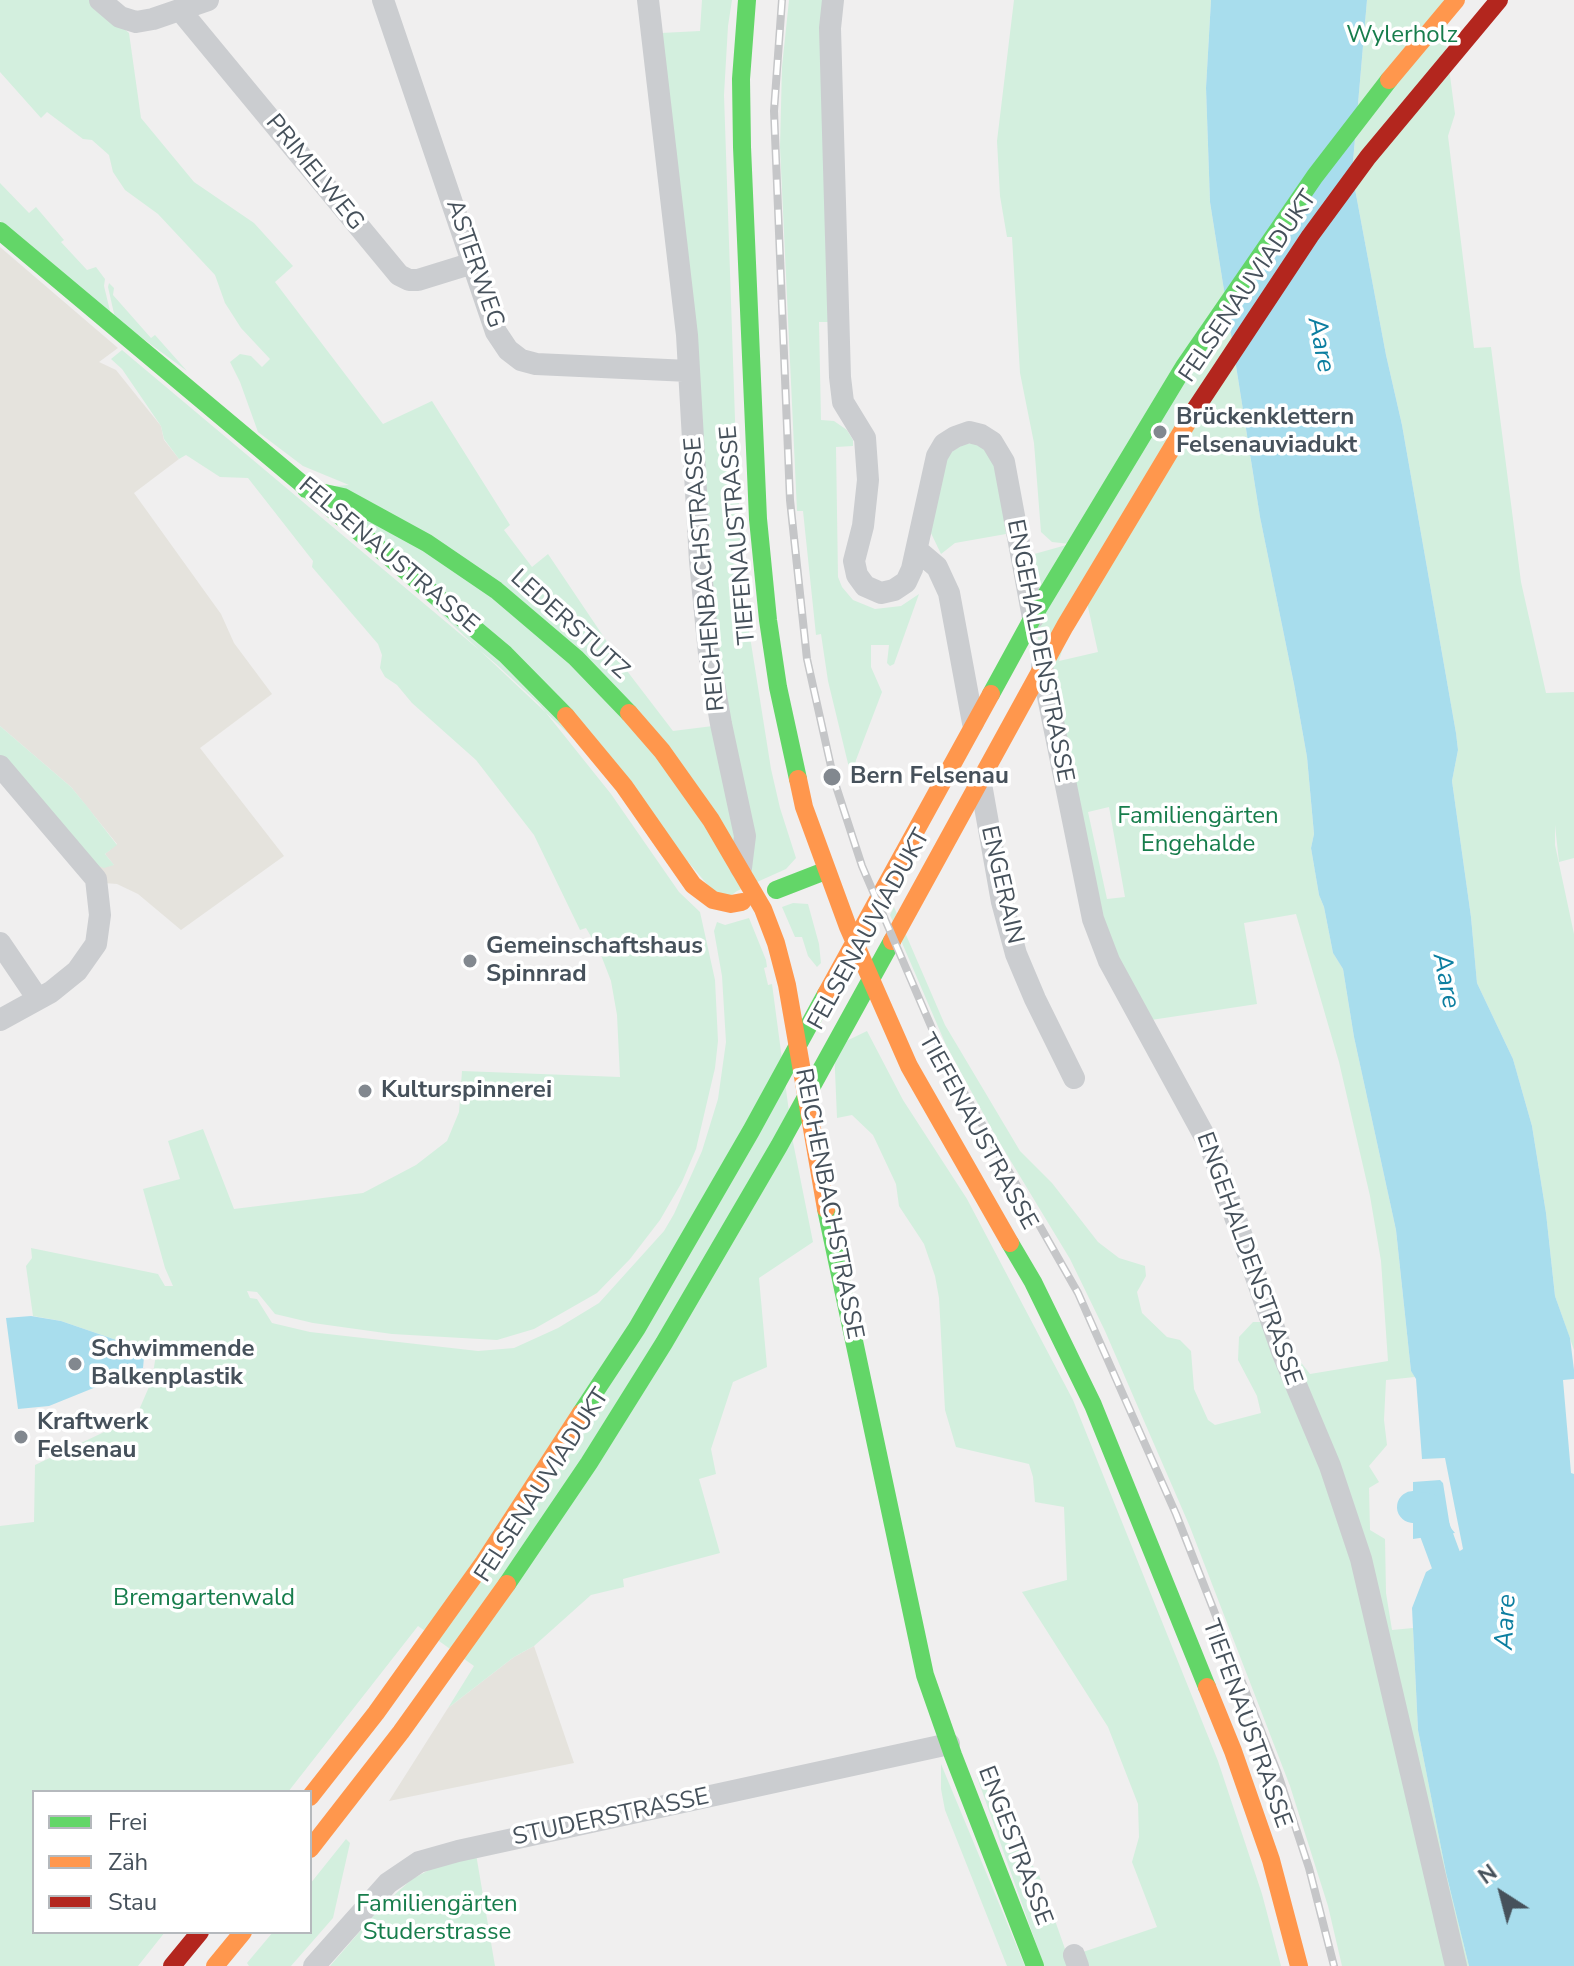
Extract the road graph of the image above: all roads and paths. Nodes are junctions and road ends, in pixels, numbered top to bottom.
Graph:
1 (100, 0) edge
2 (208, 0) edge
3 (383, 0) edge
4 (648, 0) edge
5 (747, 0) edge
6 (833, 0) edge
7 (1456, 0) edge
8 (1499, 0) edge
9 (180, 10) junction
10 (0, 231) edge
11 (473, 263) junction
12 (689, 371) junction
13 (306, 489) junction
14 (917, 550) junction
15 (0, 766) edge
16 (741, 868) junction
17 (825, 871) junction
18 (776, 890) dead end
19 (742, 902) dead end
20 (0, 943) edge
21 (38, 999) junction
22 (0, 1019) edge
23 (1074, 1078) dead end
24 (949, 1744) junction
25 (312, 1794) edge
26 (312, 1846) edge
27 (198, 1934) edge
28 (241, 1934) edge
29 (172, 1966) edge
30 (215, 1966) edge
31 (314, 1966) edge
32 (1035, 1966) edge
33 (1299, 1966) edge
34 (1456, 1966) edge

1 - 9 street
2 - 9 street
3 - 11 street, ASTERWEG
4 - 12 street, REICHENBACHSTRASSE
5 - 17 main road, TIEFENAUSTRASSE
6 - 14 street
7 - 25 main road, FELSENAUVIADUKT
8 - 26 main road, FELSENAUVIADUKT
9 - 11 street, PRIMELWEG
10 - 13 main road, FELSENAUSTRASSE
11 - 12 street, ASTERWEG
12 - 16 street, REICHENBACHSTRASSE
13 - 16 main road, LEDERSTUTZ
13 - 19 main road, FELSENAUSTRASSE
14 - 23 street, ENGERAIN
14 - 34 street, ENGEHALDENSTRASSE
15 - 21 street
16 - 24 main road, REICHENBACHSTRASSE
17 - 18 main road
17 - 33 main road, TIEFENAUSTRASSE
20 - 21 street
21 - 22 street
24 - 31 street, STUDERSTRASSE
24 - 32 main road, ENGESTRASSE
27 - 29 main road
28 - 30 main road

